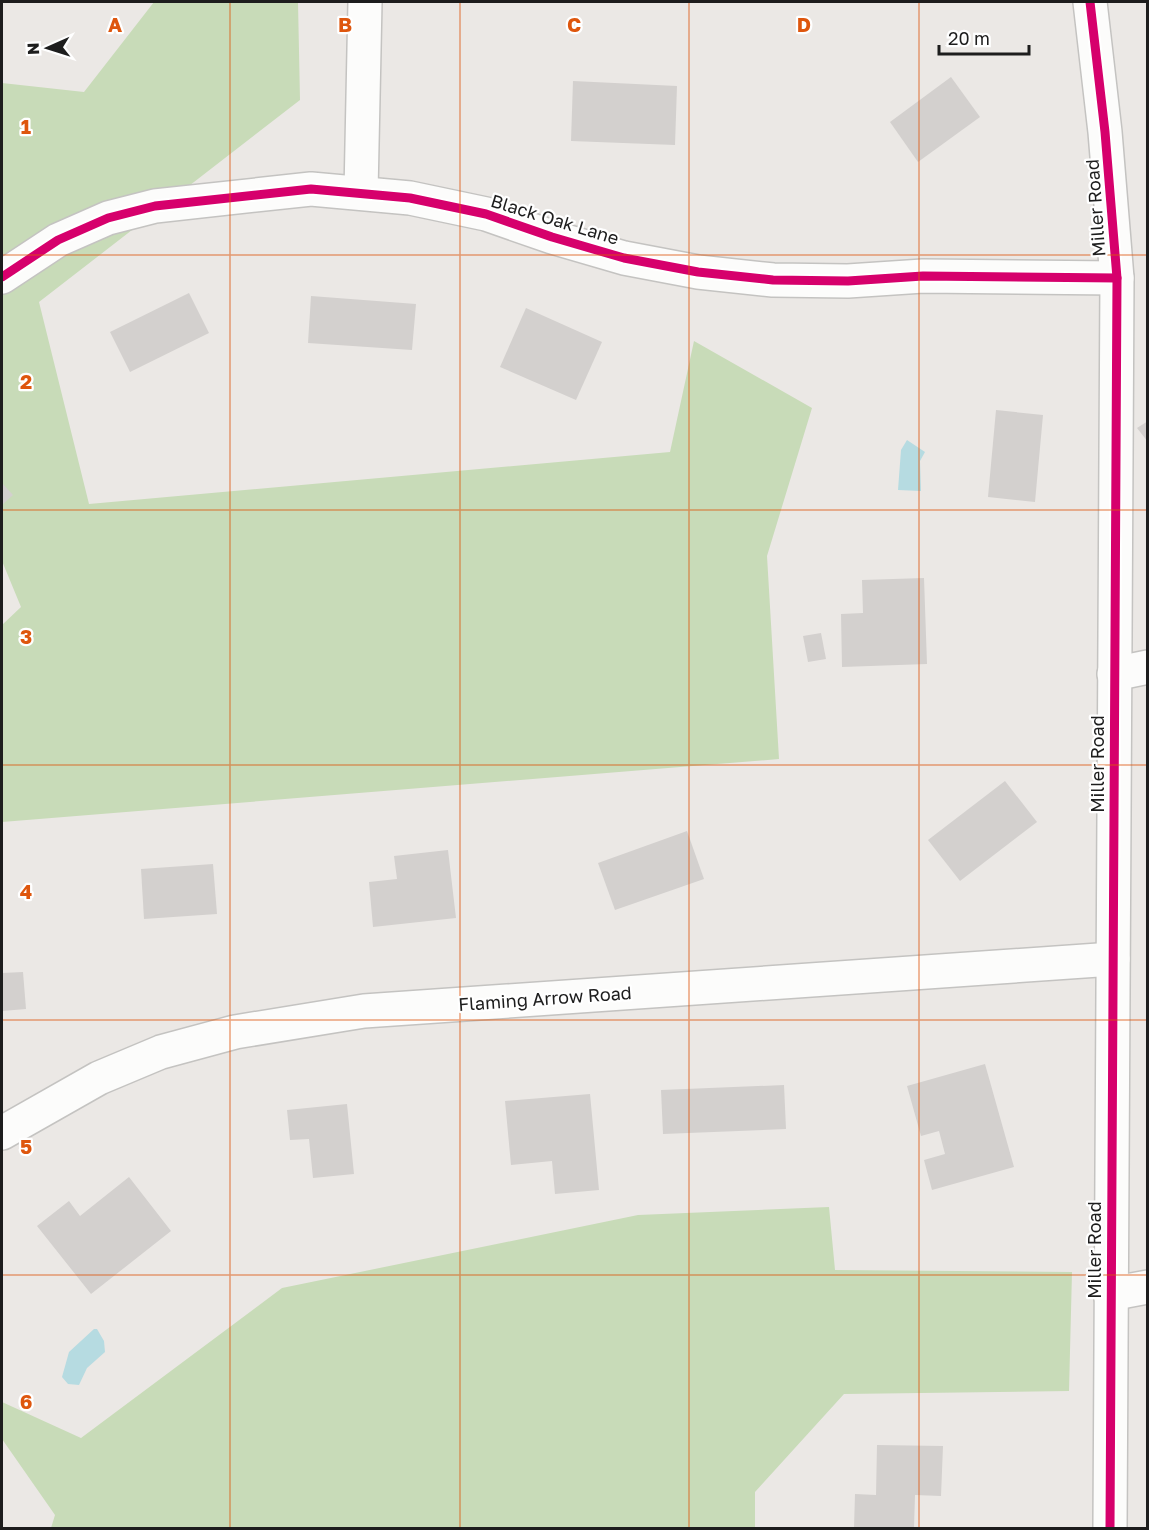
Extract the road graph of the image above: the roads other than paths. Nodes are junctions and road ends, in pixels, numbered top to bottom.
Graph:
1 (365, 2) edge
2 (1090, 2) edge
3 (361, 192) junction
4 (2, 277) edge
5 (1116, 278) junction
6 (1148, 667) edge
7 (1114, 674) junction
8 (1113, 959) junction
9 (2, 1133) edge
10 (1148, 1287) edge
11 (1110, 1294) junction
12 (1110, 1528) edge

1 - 3 street
2 - 5 street, Miller Road
3 - 4 street, Black Oak Lane
3 - 5 street, Black Oak Lane
5 - 7 street, Miller Road
6 - 7 street
7 - 8 street, Miller Road
8 - 9 street, Flaming Arrow Road
8 - 11 street, Miller Road
10 - 11 street
11 - 12 street, Miller Road

